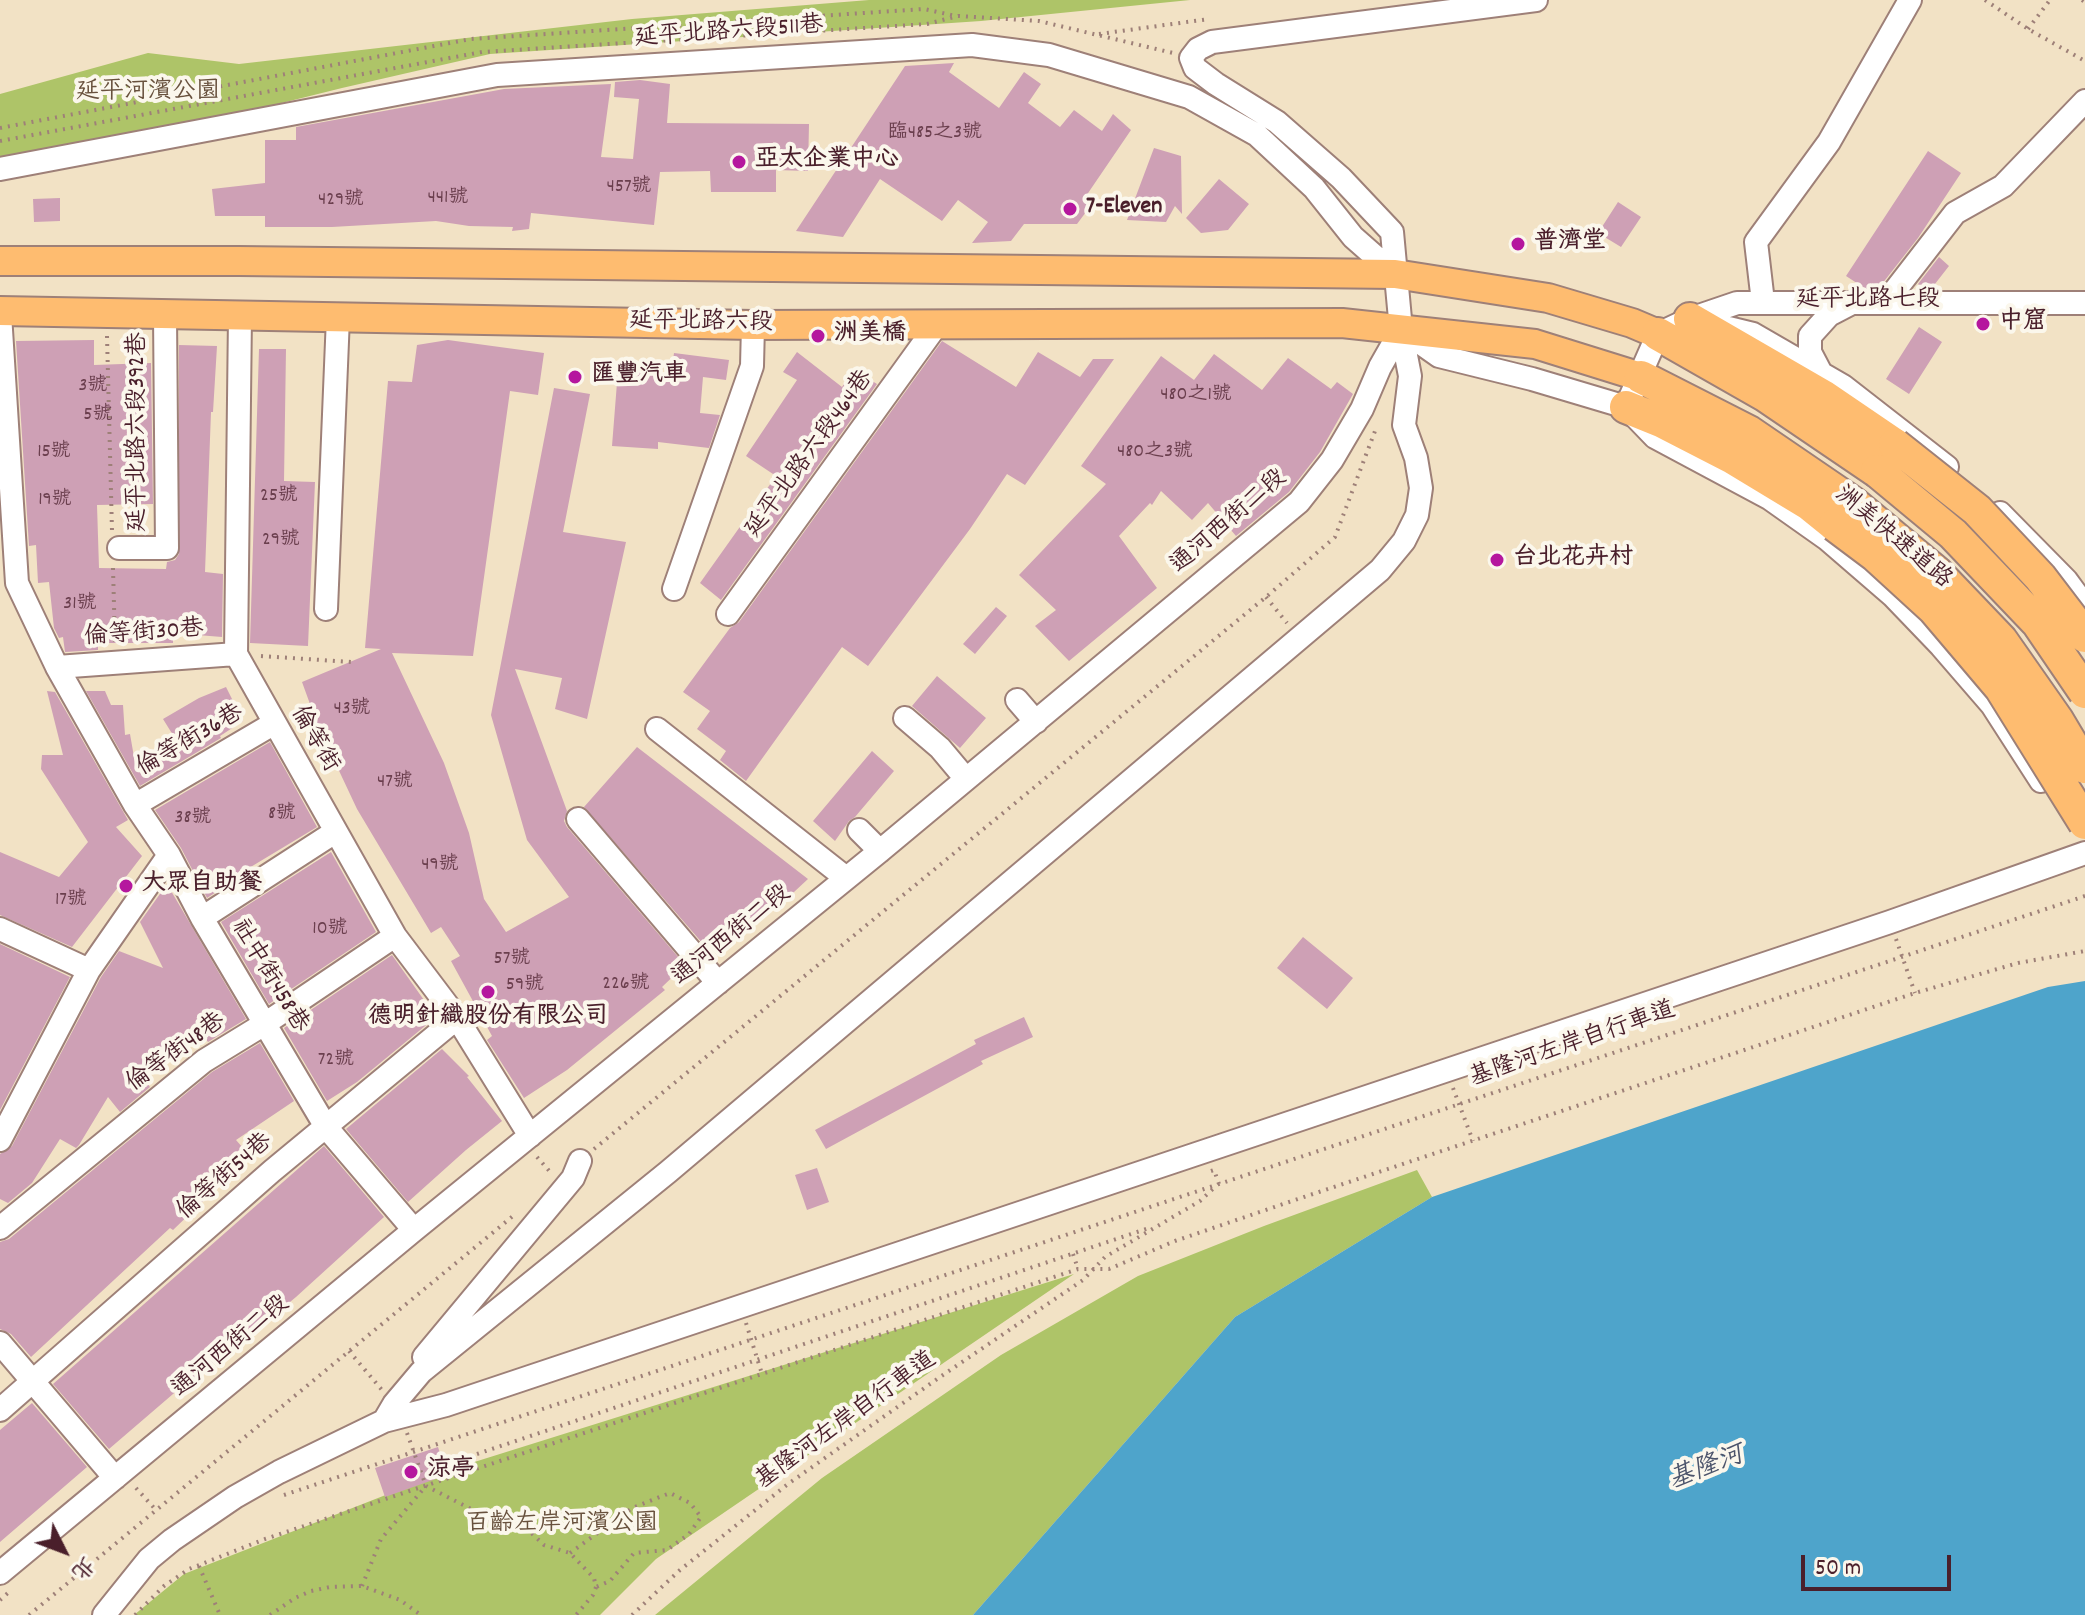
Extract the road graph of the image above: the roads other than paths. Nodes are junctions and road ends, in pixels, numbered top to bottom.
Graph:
1 (1536, 0) edge
2 (1910, 0) edge
3 (2085, 101) edge
4 (0, 169) edge
5 (0, 261) edge
6 (1395, 274) junction
7 (1763, 302) junction
8 (1856, 302) junction
9 (1886, 302) junction
10 (2085, 303) edge
11 (0, 312) edge
12 (165, 315) junction
13 (240, 315) junction
14 (338, 317) junction
15 (1690, 319) junction
16 (753, 325) junction
17 (936, 326) junction
18 (1401, 330) junction
19 (1658, 334) junction
20 (1821, 373) junction
21 (1641, 377) junction
22 (1626, 407) junction
23 (1844, 514) junction
24 (115, 551) road end
25 (2042, 554) junction
26 (9, 582) edge
27 (674, 589) dead end
28 (2085, 606) edge
29 (326, 609) dead end
30 (728, 614) dead end
31 (2085, 636) edge
32 (1941, 646) junction
33 (236, 654) junction
34 (57, 667) junction
35 (2085, 692) edge
36 (1017, 700) dead end
37 (905, 718) dead end
38 (1036, 722) junction
39 (273, 724) junction
40 (657, 729) dead end
41 (2085, 767) edge
42 (966, 779) junction
43 (135, 805) junction
44 (578, 819) dead end
45 (2085, 823) edge
46 (859, 830) dead end
47 (335, 832) junction
48 (880, 851) junction
49 (2085, 853) edge
50 (169, 855) junction
51 (846, 878) junction
52 (202, 918) junction
53 (0, 929) edge
54 (395, 936) junction
55 (89, 970) junction
56 (718, 983) junction
57 (457, 1018) junction
58 (266, 1023) junction
59 (326, 1127) junction
60 (530, 1136) junction
61 (0, 1140) edge
62 (580, 1161) road end
63 (0, 1228) edge
64 (414, 1230) junction
65 (0, 1343) edge
66 (421, 1372) junction
67 (33, 1381) junction
68 (0, 1410) edge
69 (389, 1412) junction
70 (122, 1486) junction
71 (0, 1573) edge
72 (104, 1615) edge

1 - 6 street
2 - 7 street
3 - 9 street
4 - 6 street, 延平北路六段511巷
5 - 6 main road
6 - 18 street
6 - 19 main road
7 - 8 street, 延平北路七段
7 - 15 street, 延平北路七段
8 - 9 street, 延平北路七段
8 - 20 street
9 - 10 street, 延平北路七段
11 - 12 main road, 延平北路六段
11 - 26 street
12 - 13 main road, 延平北路六段
12 - 24 street, 延平北路六段392巷
13 - 14 main road, 延平北路六段
13 - 33 street, 倫等街
14 - 16 main road, 延平北路六段
14 - 29 street
15 - 19 street, 延平北路七段
15 - 20 street
15 - 31 highway, bridge
16 - 17 main road, 延平北路六段
16 - 27 street
17 - 18 main road, 延平北路六段
17 - 30 street, 延平北路六段464巷
18 - 21 main road
18 - 22 street
18 - 38 street, 通河西街二段
18 - 66 street
19 - 21 street
19 - 35 highway, 洲美快速道路, bridge
20 - 25 street
21 - 22 street
21 - 23 highway, 洲美快速道路
22 - 23 highway
22 - 32 street
23 - 41 highway, 洲美快速道路, bridge
23 - 45 highway, bridge
25 - 28 street
25 - 32 street
26 - 34 street, 社中街458巷
32 - 49 street
33 - 34 street, 倫等街30巷
33 - 39 street, 倫等街
34 - 43 street, 社中街458巷
36 - 38 street
37 - 42 street
38 - 42 street, 通河西街二段
39 - 43 street, 倫等街36巷
39 - 47 street, 倫等街
40 - 51 street
42 - 48 street, 通河西街二段
43 - 50 street, 社中街458巷
44 - 56 street
46 - 48 street
47 - 52 street
47 - 54 street, 倫等街
48 - 51 street, 通河西街二段
49 - 69 street
50 - 52 street, 社中街458巷
50 - 55 street
51 - 56 street, 通河西街二段
52 - 58 street, 社中街458巷
53 - 55 street
54 - 57 street, 倫等街
54 - 58 street, 倫等街48巷
55 - 61 street
56 - 60 street, 通河西街二段
57 - 59 street, 倫等街54巷
57 - 60 street, 倫等街
58 - 59 street, 社中街458巷
58 - 63 street, 倫等街48巷
59 - 64 street, 社中街458巷
59 - 67 street, 倫等街54巷
60 - 64 street, 通河西街二段
62 - 66 street
64 - 70 street, 通河西街二段
65 - 67 street
66 - 69 street
67 - 68 street, 倫等街54巷
67 - 70 street
69 - 72 street
70 - 71 street, 通河西街二段

